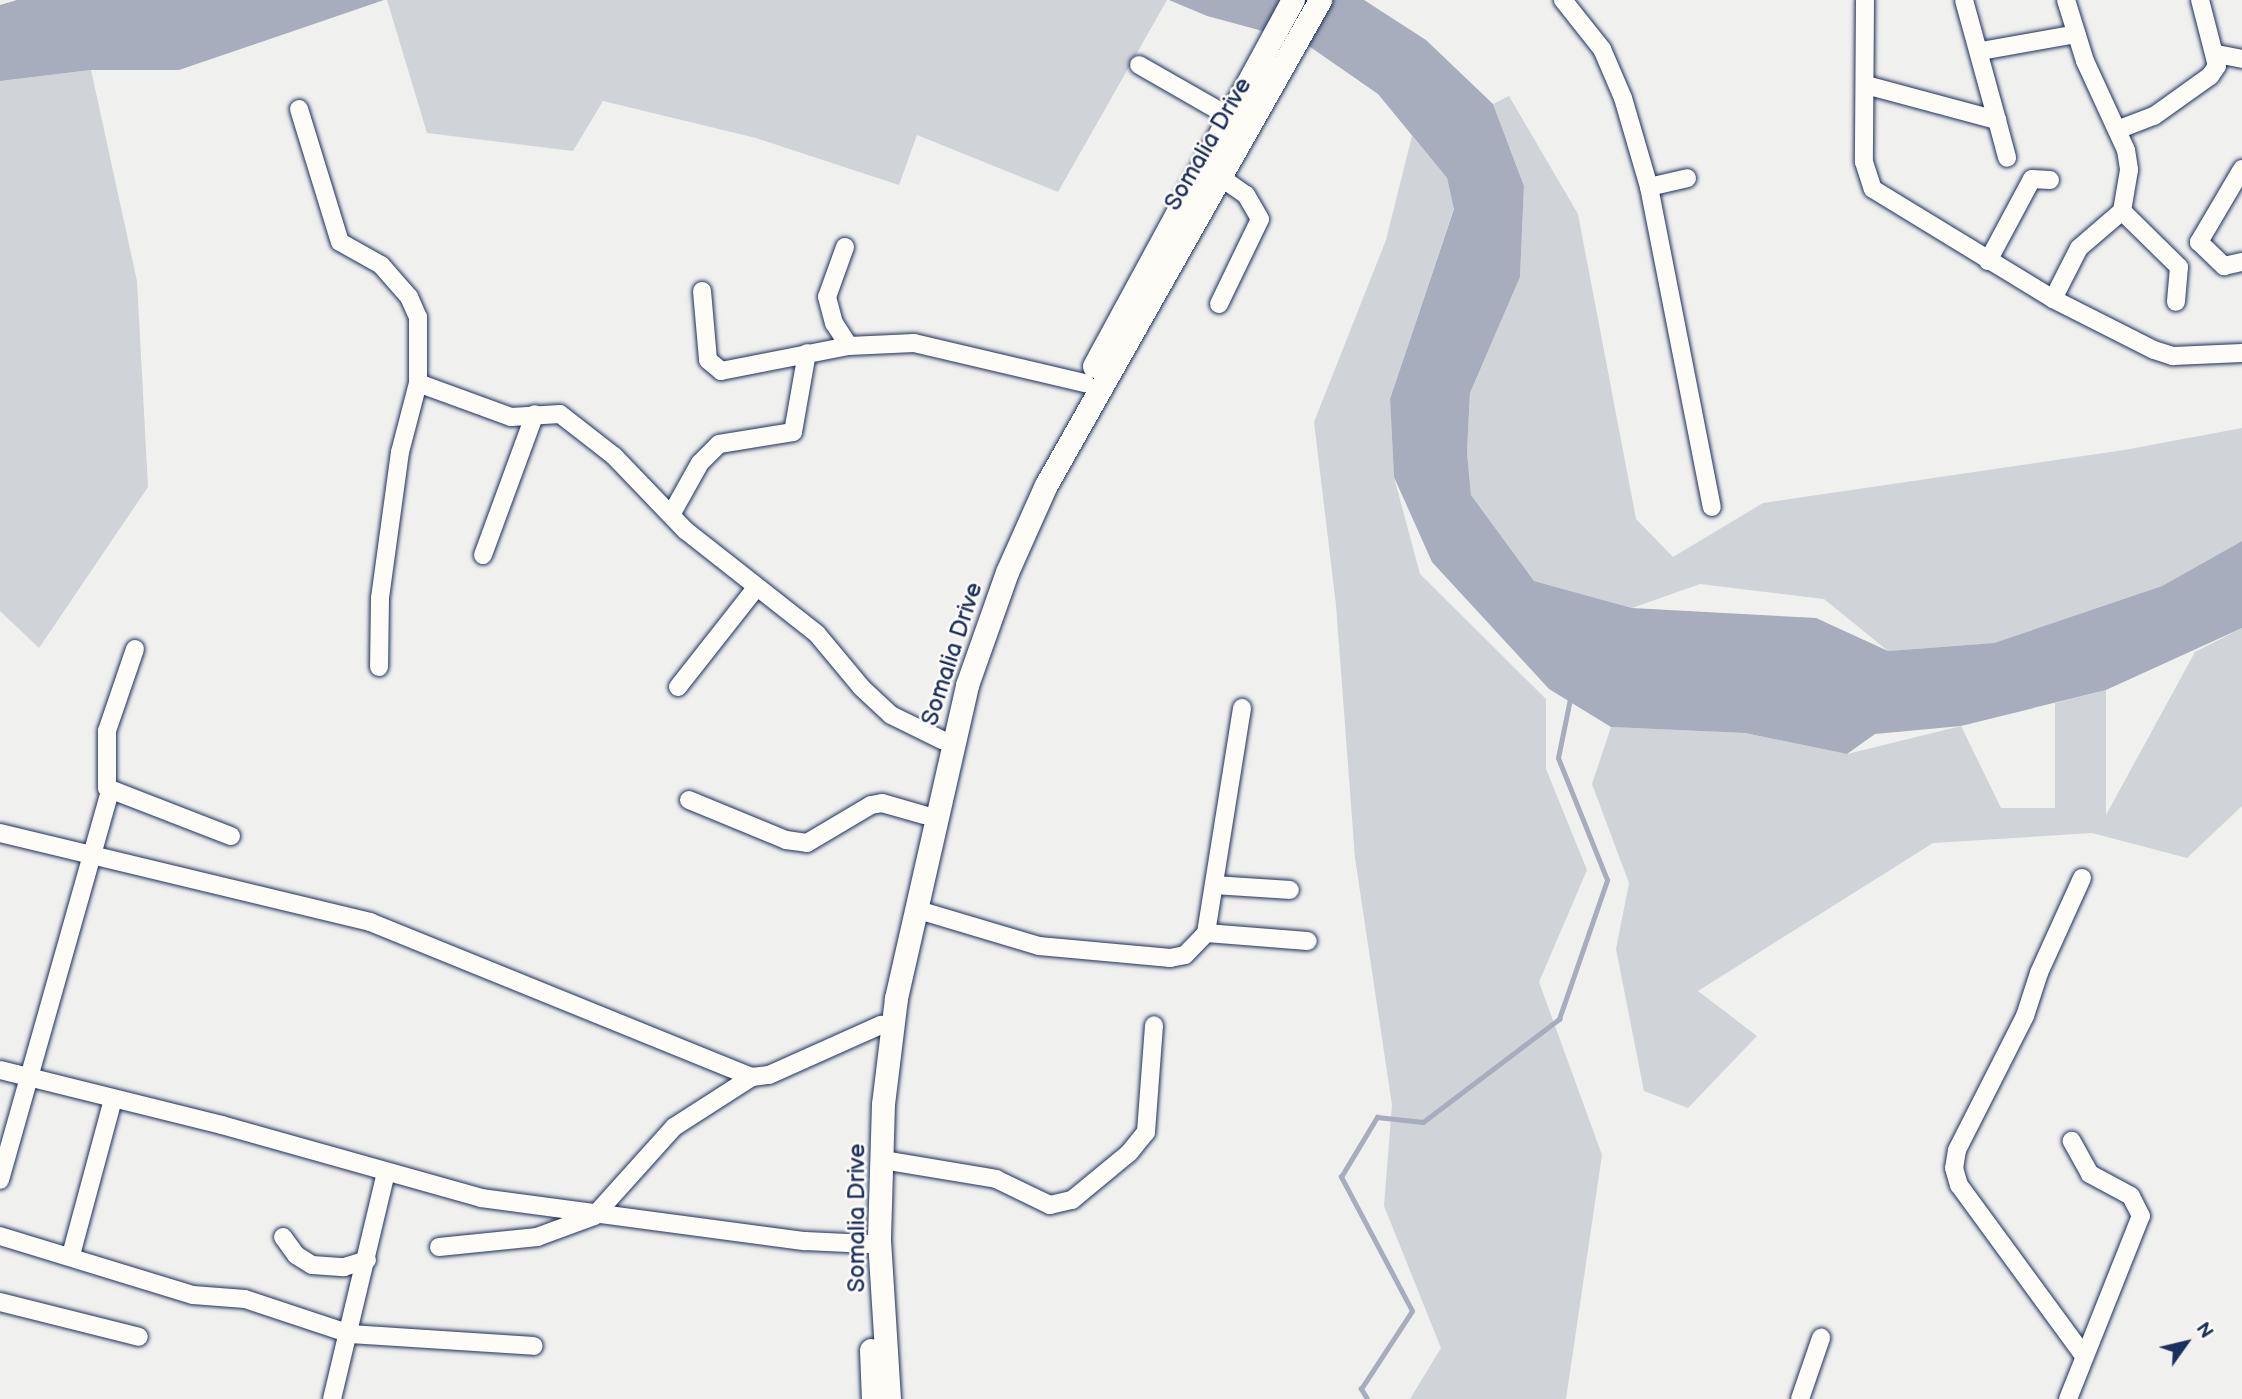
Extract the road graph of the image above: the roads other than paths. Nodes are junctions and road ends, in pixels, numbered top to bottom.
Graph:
1 (1293, 0) edge
2 (1320, 0) edge
3 (1563, 0) edge
4 (1869, 0) edge
5 (1964, 0) edge
6 (2066, 0) edge
7 (2200, 0) edge
8 (2076, 34) junction
9 (1981, 51) junction
10 (2217, 54) junction
11 (2242, 59) edge
12 (1139, 65) dead end
13 (1866, 85) junction
14 (299, 109) dead end
15 (1228, 116) junction
16 (1997, 120) junction
17 (2117, 130) junction
18 (2007, 158) dead end
19 (2242, 169) edge
20 (1220, 177) junction
21 (1688, 177) dead end
22 (2050, 180) dead end
23 (1649, 187) junction
24 (2122, 211) junction
25 (2199, 242) junction
26 (845, 247) dead end
27 (1988, 261) junction
28 (2242, 262) edge
29 (2179, 267) junction
30 (702, 291) dead end
31 (2053, 299) junction
32 (2176, 302) dead end
33 (1219, 304) dead end
34 (849, 345) junction
35 (807, 353) junction
36 (2242, 353) edge
37 (418, 383) junction
38 (1085, 383) junction
39 (535, 414) junction
40 (1712, 507) dead end
41 (671, 513) junction
42 (483, 555) dead end
43 (756, 588) junction
44 (135, 649) dead end
45 (379, 667) dead end
46 (678, 687) dead end
47 (1242, 708) dead end
48 (942, 740) junction
49 (110, 792) junction
50 (689, 800) dead end
51 (924, 815) junction
52 (0, 833) edge
53 (232, 836) dead end
54 (90, 855) junction
55 (2082, 878) dead end
56 (1215, 886) junction
57 (1290, 890) dead end
58 (915, 909) junction
59 (1206, 933) junction
60 (1308, 941) dead end
61 (1154, 1025) dead end
62 (888, 1026) junction
63 (0, 1070) edge
64 (29, 1076) junction
65 (752, 1077) junction
66 (113, 1099) junction
67 (2073, 1141) dead end
68 (883, 1160) junction
69 (386, 1173) junction
70 (0, 1180) edge
71 (594, 1216) junction
72 (0, 1236) edge
73 (283, 1237) dead end
74 (869, 1244) junction
75 (439, 1247) dead end
76 (71, 1255) junction
77 (366, 1261) junction
78 (0, 1302) edge
79 (350, 1334) junction
80 (139, 1337) dead end
81 (1821, 1338) dead end
82 (534, 1346) dead end
83 (2084, 1356) junction
84 (332, 1399) edge
85 (873, 1399) edge
86 (889, 1399) edge
87 (1800, 1399) edge
88 (2068, 1399) edge

1 - 15 main road, Somalia Drive
2 - 20 main road, Somalia Drive
3 - 23 street
4 - 13 street
5 - 9 street
6 - 8 street
7 - 10 street
8 - 9 street
8 - 17 street
9 - 16 street
10 - 11 street
10 - 17 street
12 - 15 street
13 - 16 street
13 - 27 street
14 - 37 street
15 - 38 main road, Somalia Drive
16 - 18 street
17 - 24 street
19 - 25 street
20 - 33 street
20 - 58 main road, Somalia Drive
21 - 23 street
22 - 27 street
23 - 40 street
24 - 29 street
24 - 31 street
25 - 28 street
25 - 29 street
26 - 34 street
27 - 31 street
29 - 32 street
30 - 35 street
31 - 36 street
34 - 35 street
34 - 38 street
35 - 41 street
37 - 39 street
37 - 45 street
38 - 48 main road, Somalia Drive
39 - 41 street
39 - 42 street
41 - 43 street
43 - 46 street
43 - 48 street
44 - 49 street
47 - 56 street
48 - 51 main road, Somalia Drive
49 - 53 street
49 - 54 street
50 - 51 street
51 - 62 main road, Somalia Drive
52 - 54 street
54 - 64 street
54 - 65 street
55 - 83 street
56 - 57 street
56 - 59 street
58 - 59 street
58 - 62 main road, Somalia Drive
59 - 60 street
61 - 68 street
62 - 65 street
62 - 68 main road, Somalia Drive
62 - 74 main road, Somalia Drive
63 - 64 street
64 - 66 street
64 - 70 street
65 - 71 street
66 - 69 street
66 - 76 street
67 - 83 street
68 - 86 main road, Somalia Drive
69 - 71 street
69 - 77 street
71 - 74 street
71 - 75 street
72 - 76 street
73 - 77 street
74 - 85 main road, Somalia Drive
76 - 79 street
77 - 79 street
78 - 80 street
79 - 82 street
79 - 84 street
81 - 87 street
83 - 88 street

